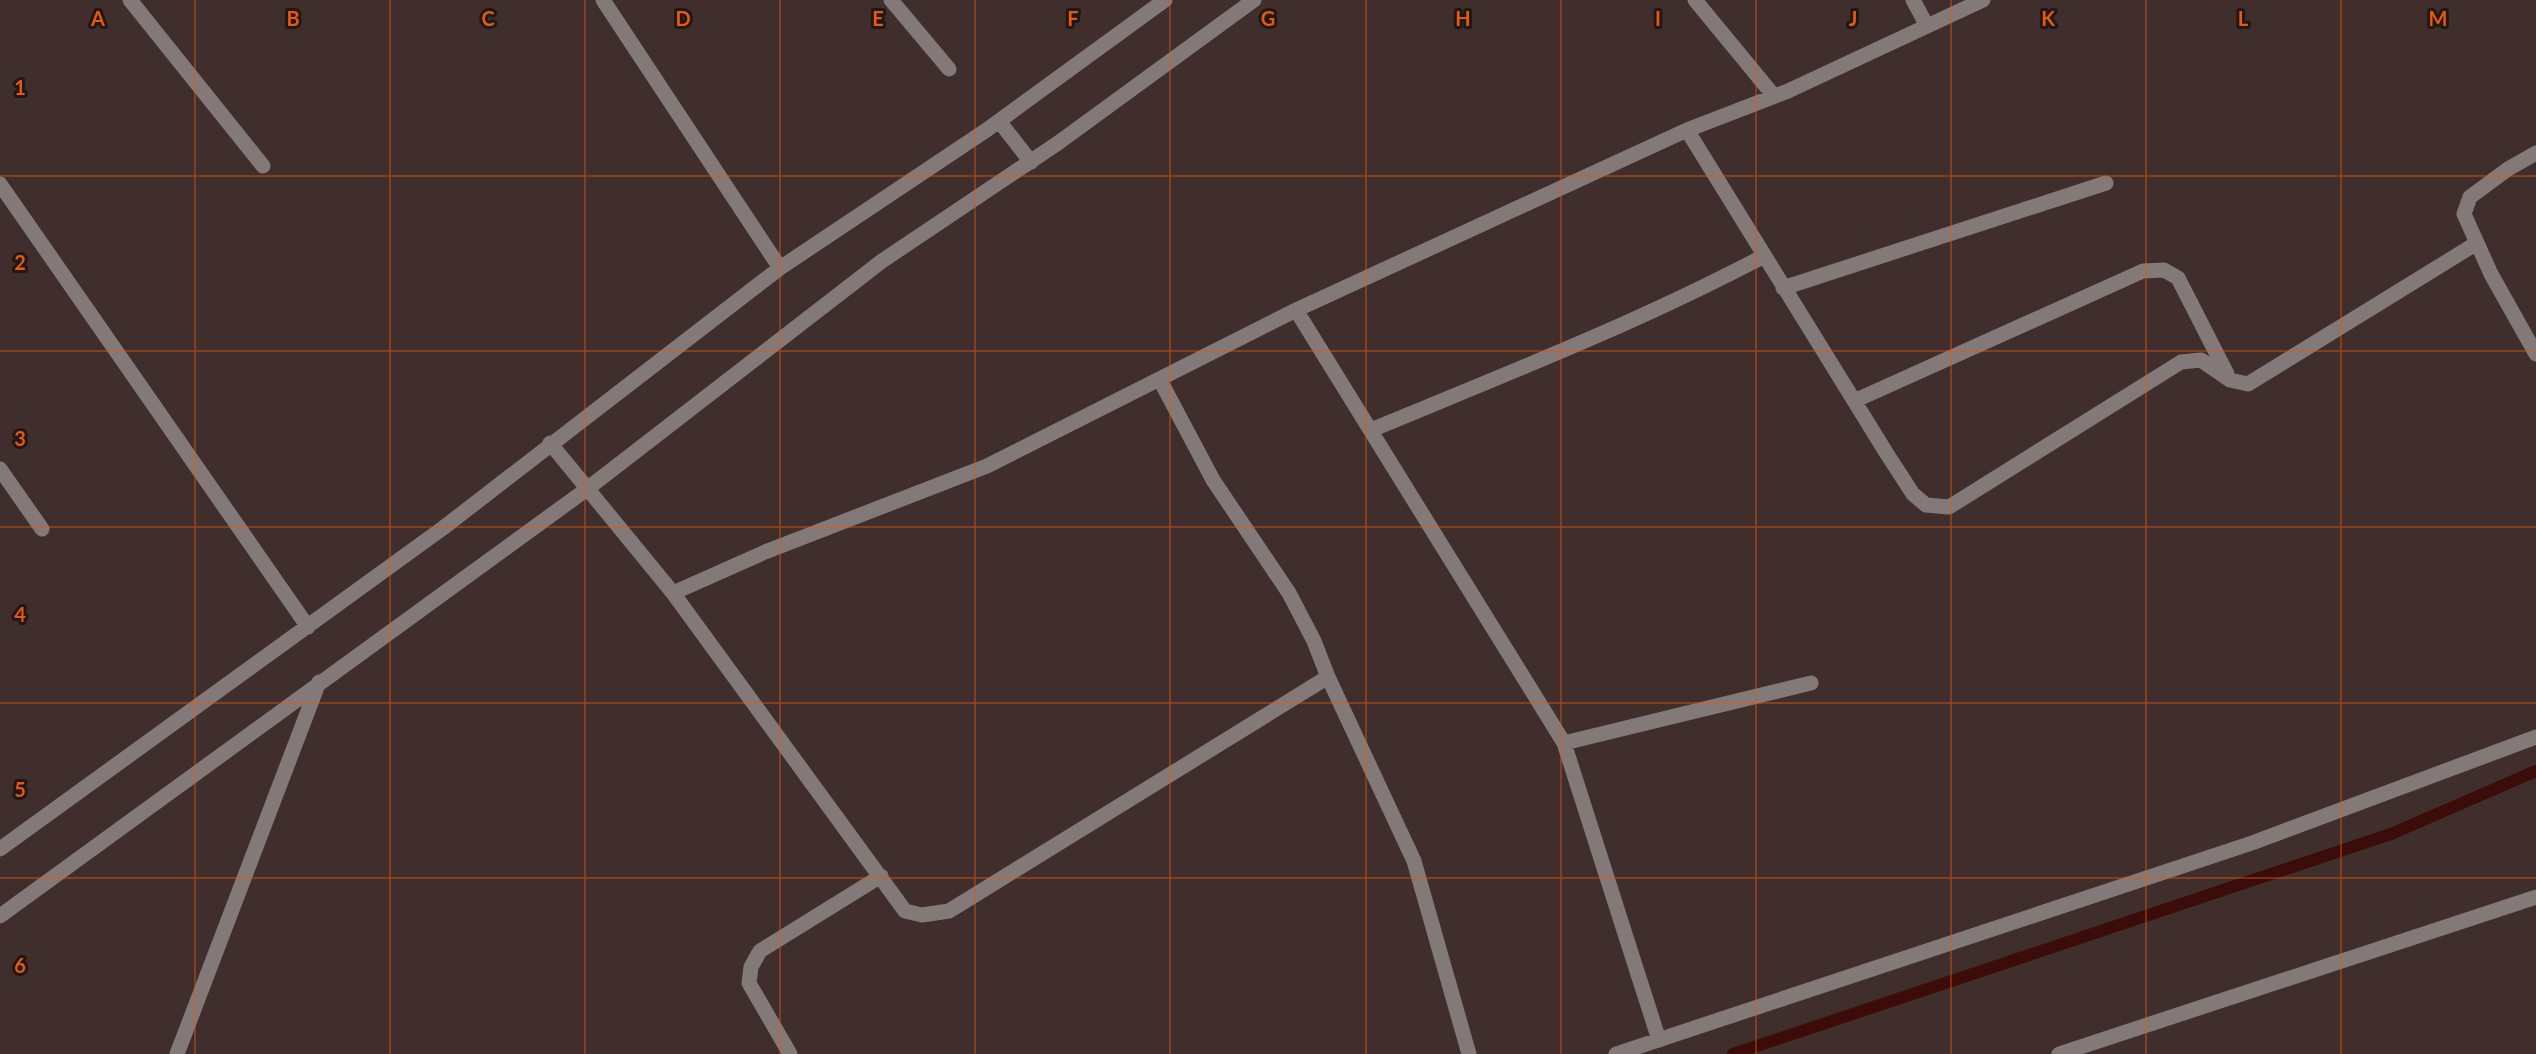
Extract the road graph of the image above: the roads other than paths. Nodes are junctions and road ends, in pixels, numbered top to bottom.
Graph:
1 (130, 0) edge
2 (603, 0) edge
3 (891, 0) edge
4 (1165, 0) edge
5 (1254, 0) edge
6 (1695, 0) edge
7 (1913, 0) edge
8 (1983, 0) edge
9 (1927, 26) junction
10 (948, 69) dead end
11 (1774, 96) junction
12 (1002, 126) junction
13 (1687, 130) junction
14 (2536, 153) edge
15 (1027, 158) junction
16 (263, 166) dead end
17 (2106, 183) dead end
18 (0, 184) edge
19 (2477, 243) junction
20 (1764, 256) junction
21 (780, 268) junction
22 (1783, 288) junction
23 (1296, 310) junction
24 (2536, 354) edge
25 (1160, 380) junction
26 (2230, 380) junction
27 (1854, 401) junction
28 (1371, 430) junction
29 (555, 449) junction
30 (0, 469) edge
31 (583, 484) junction
32 (42, 529) dead end
33 (673, 593) junction
34 (308, 627) junction
35 (1328, 677) junction
36 (319, 682) junction
37 (1811, 683) dead end
38 (2536, 737) edge
39 (1564, 743) junction
40 (0, 849) edge
41 (881, 876) junction
42 (2536, 897) edge
43 (0, 916) edge
44 (1659, 1040) junction
45 (177, 1054) edge
46 (790, 1054) edge
47 (1469, 1054) edge
48 (1616, 1054) edge
49 (2059, 1054) edge

1 - 16 street
2 - 21 street
3 - 10 street
4 - 12 street
5 - 15 street
6 - 11 street
7 - 9 street
8 - 9 street
9 - 11 street
11 - 13 street
12 - 15 street
12 - 21 street
13 - 20 street
13 - 23 street
14 - 19 street
15 - 31 street
17 - 22 street
18 - 34 street
19 - 24 street
19 - 26 street
20 - 22 street
20 - 28 street
21 - 29 street
22 - 27 street
23 - 25 street
23 - 28 street
25 - 33 street
25 - 35 street
26 - 27 street
26 - 27 street
28 - 39 street
29 - 31 street
29 - 34 street
30 - 32 street
31 - 33 street
31 - 36 street
33 - 41 street
34 - 40 street
35 - 41 street
35 - 47 street
36 - 43 street
36 - 45 street
37 - 39 street
38 - 44 street
39 - 44 street
41 - 46 street
42 - 49 street
44 - 48 street

